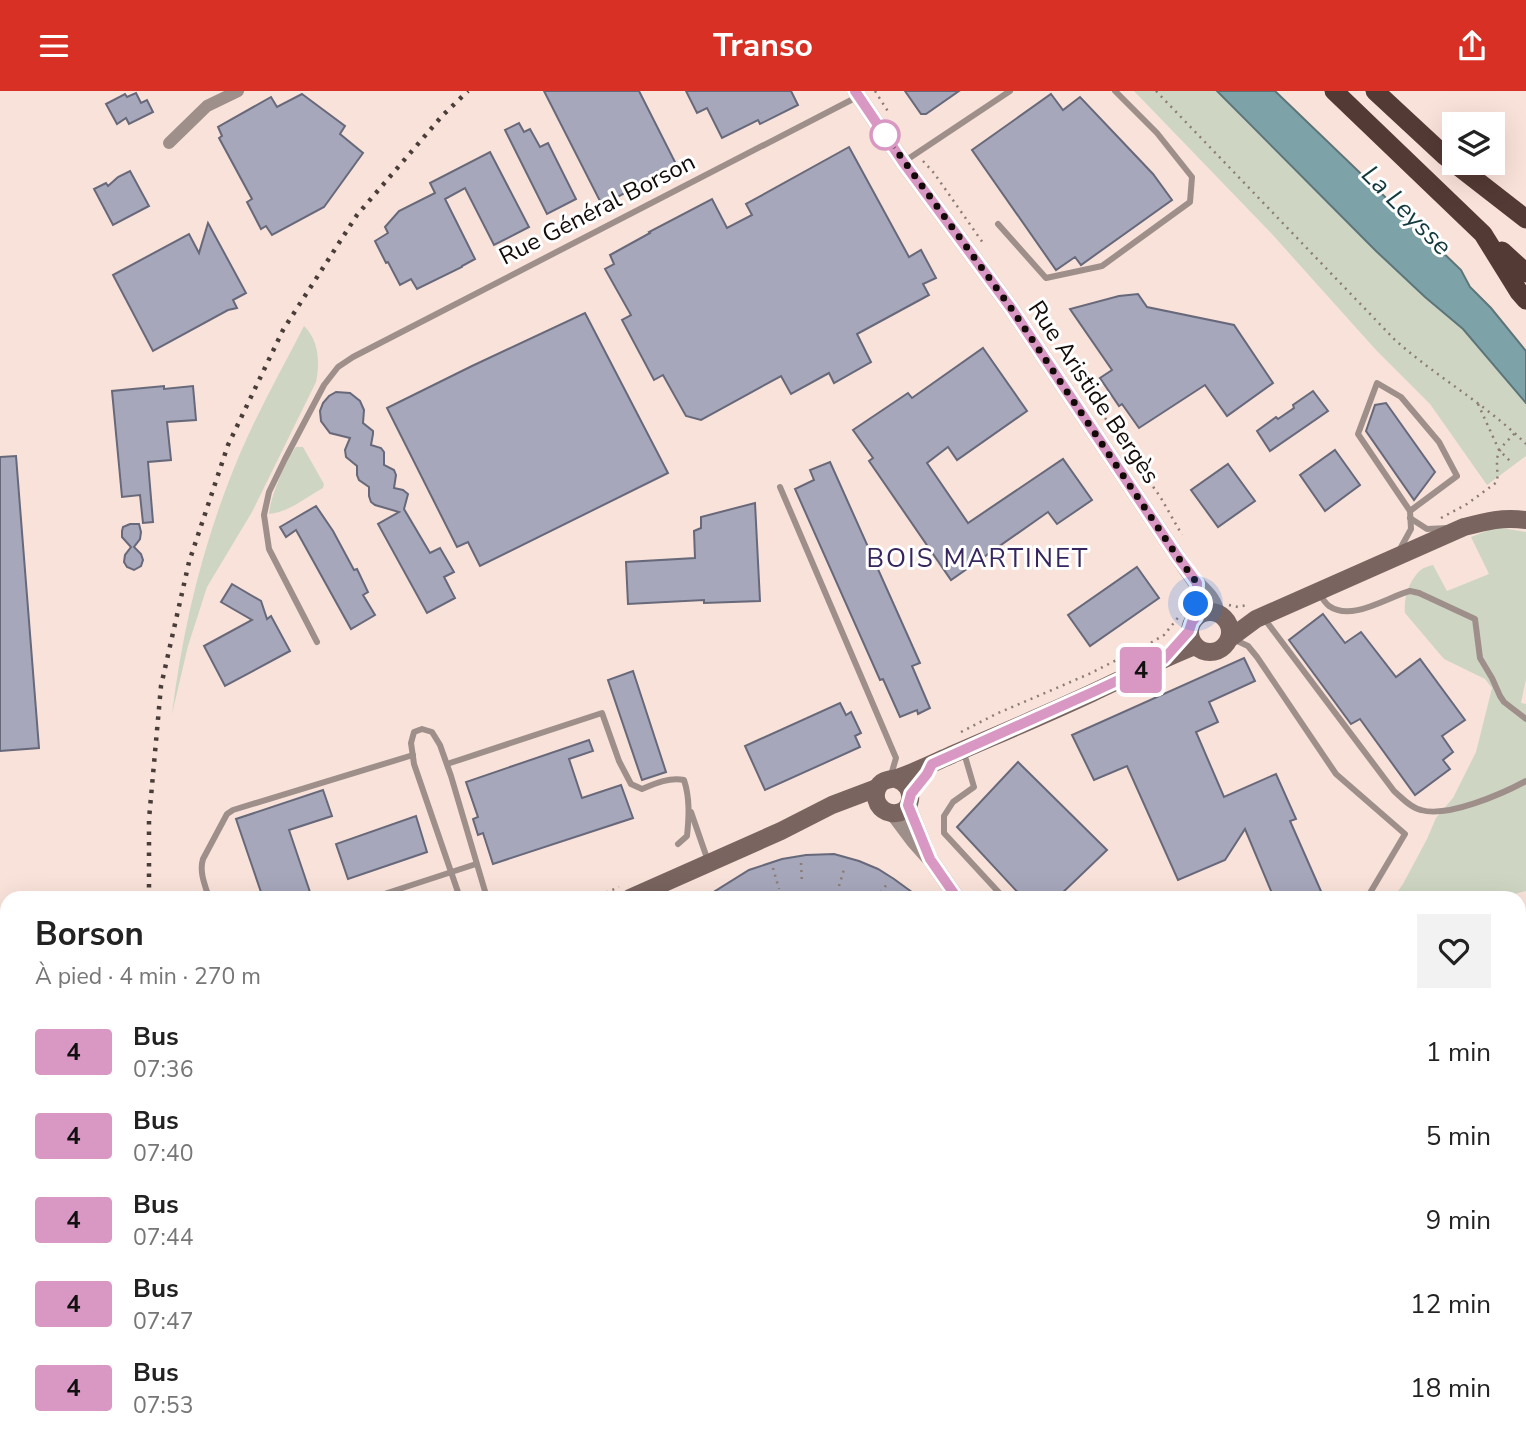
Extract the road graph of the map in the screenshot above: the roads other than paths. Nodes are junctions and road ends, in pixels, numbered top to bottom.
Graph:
1 (238, 91) edge
2 (1010, 91) edge
3 (1115, 91) edge
4 (1375, 91) edge
5 (857, 94) edge
6 (1341, 97) edge
7 (169, 143) dead end
8 (1439, 151) junction
9 (903, 162) junction
10 (1526, 219) edge
11 (998, 224) dead end
12 (1526, 233) edge
13 (1483, 234) junction
14 (1526, 273) edge
15 (1526, 300) edge
16 (780, 487) dead end
17 (1410, 514) junction
18 (1526, 520) edge
19 (1464, 527) junction
20 (1393, 559) junction
21 (1197, 583) junction
22 (1318, 592) junction
23 (1221, 616) junction
24 (1259, 617) junction
25 (1193, 632) junction
26 (1229, 639) junction
27 (317, 642) dead end
28 (1526, 719) edge
29 (963, 750) junction
30 (413, 755) junction
31 (447, 764) junction
32 (932, 764) junction
33 (1526, 781) edge
34 (888, 782) junction
35 (688, 804) junction
36 (898, 805) junction
37 (781, 831) junction
38 (678, 844) dead end
39 (708, 863) junction
40 (476, 864) junction
41 (451, 873) junction
42 (207, 891) edge
43 (394, 891) edge
44 (457, 891) edge
45 (485, 891) edge
46 (646, 891) edge
47 (952, 891) edge
48 (998, 891) edge
49 (1371, 891) edge

1 - 7 street
2 - 9 lane
3 - 11 lane
4 - 8 highway
5 - 9 street, Rue Aristide Bergès
5 - 27 lane, Rue Général Borson
6 - 13 highway
8 - 10 highway
8 - 12 highway
9 - 21 street, Rue Aristide Bergès
13 - 14 highway
13 - 15 highway
16 - 34 lane
17 - 17 lane
17 - 19 lane
17 - 20 lane
18 - 19 main road
19 - 20 main road
20 - 22 main road
21 - 23 street, Rue Aristide Bergès
21 - 25 street
22 - 24 main road
22 - 28 lane
23 - 24 main road
23 - 25 main road
23 - 26 main road
24 - 26 main road
24 - 33 lane
25 - 26 main road
25 - 29 main road
26 - 49 lane
29 - 32 main road
29 - 48 lane
30 - 31 lane
30 - 41 lane
30 - 42 lane
31 - 35 lane
31 - 40 lane
32 - 34 main road
32 - 36 main road
34 - 36 main road
34 - 36 main road
34 - 37 main road
35 - 38 lane
35 - 39 lane
36 - 37 main road
36 - 47 street
37 - 39 main road
39 - 46 main road
40 - 41 lane
40 - 45 lane
41 - 43 lane
41 - 44 lane

